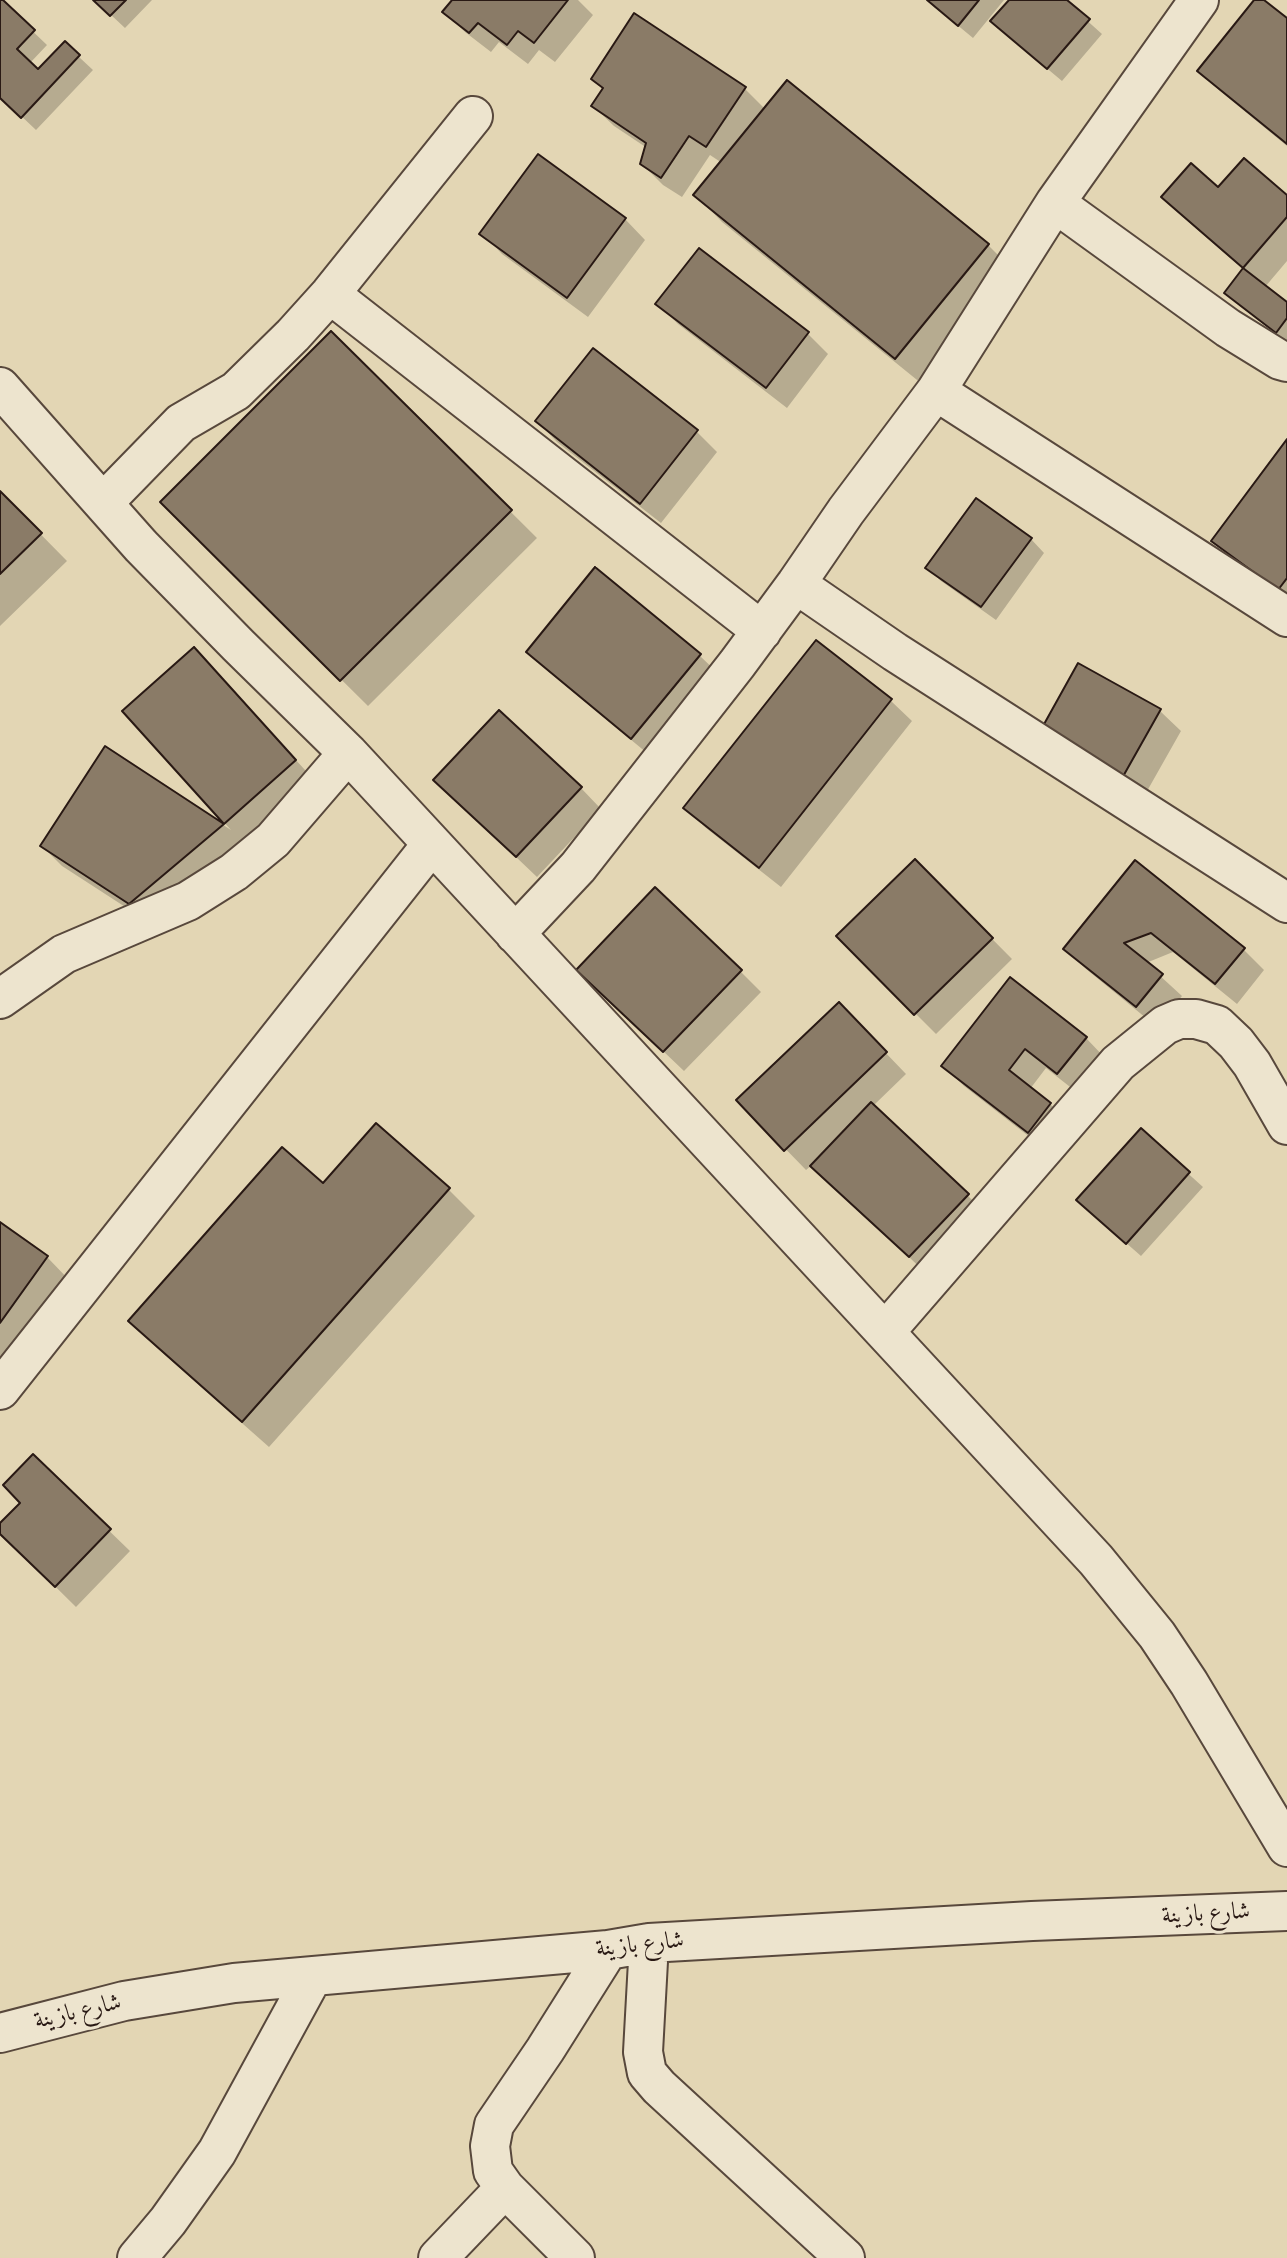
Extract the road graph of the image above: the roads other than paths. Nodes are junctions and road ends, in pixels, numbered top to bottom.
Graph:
1 (1199, 0) edge
2 (474, 116) dead end
3 (1055, 203) junction
4 (330, 294) junction
5 (1287, 362) edge
6 (0, 387) edge
7 (936, 391) junction
8 (103, 503) junction
9 (796, 584) junction
10 (1287, 617) edge
11 (762, 631) junction
12 (348, 753) junction
13 (432, 844) junction
14 (1287, 903) edge
15 (515, 934) junction
16 (0, 999) edge
17 (1287, 1125) edge
18 (884, 1332) junction
19 (0, 1390) edge
20 (1287, 1847) edge
21 (1287, 1911) edge
22 (649, 1943) junction
23 (608, 1950) junction
24 (313, 1976) junction
25 (0, 2033) edge
26 (505, 2188) junction
27 (137, 2258) edge
28 (438, 2258) edge
29 (575, 2258) edge
30 (845, 2258) edge

1 - 3 street
2 - 4 street
3 - 5 street
3 - 7 street
4 - 8 street
4 - 11 street
6 - 8 street
7 - 9 street
7 - 10 street
8 - 12 street
9 - 11 street
9 - 14 street
11 - 15 street
12 - 13 street
12 - 16 street
13 - 15 street
13 - 19 street
15 - 18 street
17 - 18 street
18 - 20 street
21 - 22 street, شارع بازينة
22 - 23 street, شارع بازينة
22 - 30 street
23 - 24 street, شارع بازينة
23 - 26 street
24 - 25 street, شارع بازينة
24 - 27 street
26 - 28 street
26 - 29 street

